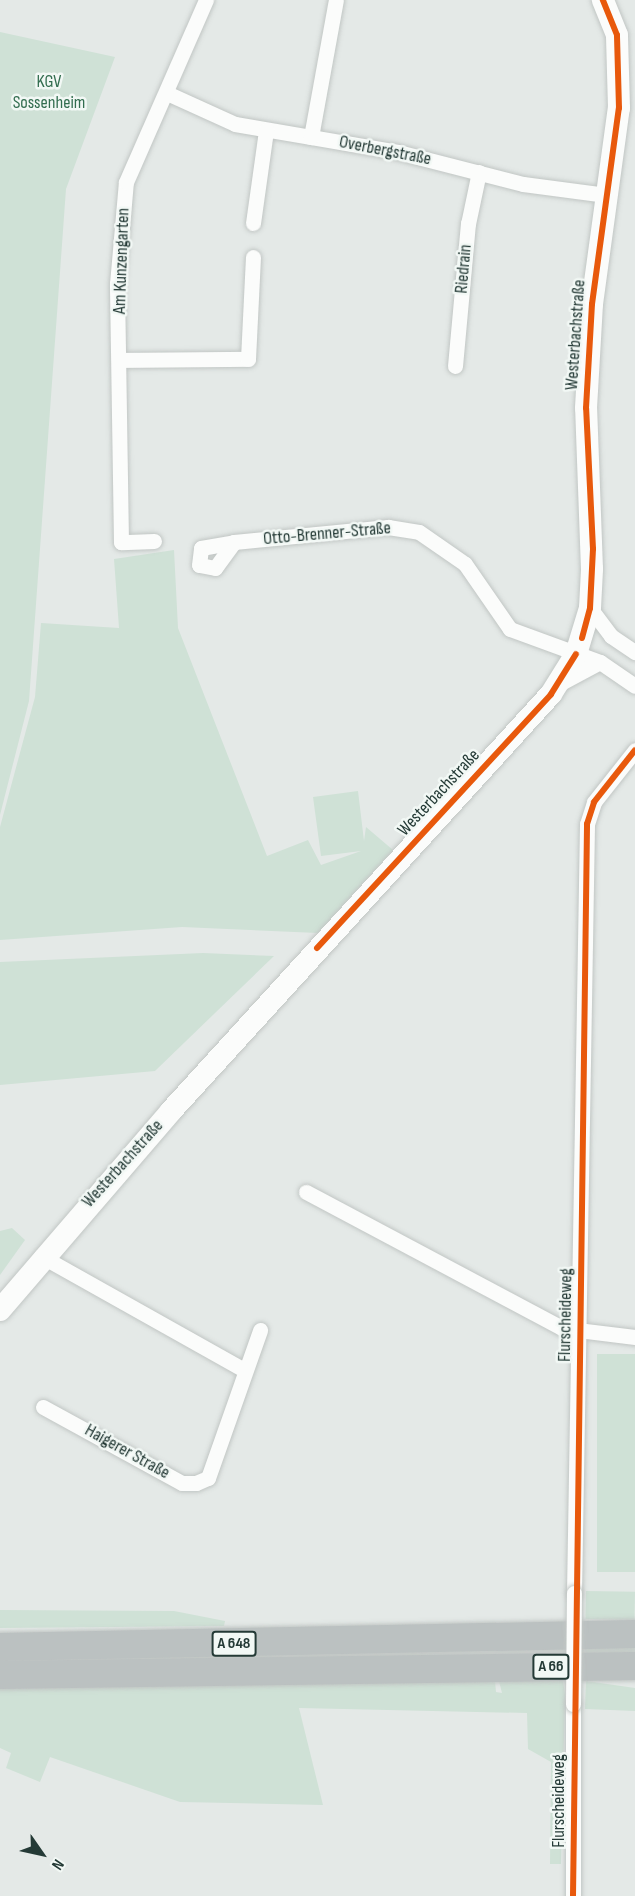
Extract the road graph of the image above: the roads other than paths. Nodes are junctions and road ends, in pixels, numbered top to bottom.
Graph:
1 (206, 0) edge
2 (336, 0) edge
3 (603, 0) edge
4 (169, 94) junction
5 (266, 130) junction
6 (311, 137) junction
7 (479, 172) junction
8 (606, 195) junction
9 (253, 222) dead end
10 (253, 257) dead end
11 (121, 360) junction
12 (455, 366) dead end
13 (154, 541) dead end
14 (234, 543) dead end
15 (590, 608) junction
16 (611, 636) junction
17 (579, 646) junction
18 (635, 652) edge
19 (600, 662) junction
20 (559, 685) junction
21 (635, 686) edge
22 (635, 750) edge
23 (306, 1192) dead end
24 (41, 1256) junction
25 (0, 1310) edge
26 (260, 1330) dead end
27 (581, 1334) junction
28 (635, 1337) edge
29 (244, 1370) junction
30 (44, 1407) dead end
31 (635, 1634) edge
32 (0, 1647) edge
33 (635, 1666) edge
34 (468, 1668) joint
35 (0, 1675) edge
36 (573, 1896) edge

1 - 4 street, Am Kunzengarten
2 - 6 street
3 - 8 main road, Westerbachstraße
4 - 5 street, Overbergstraße
4 - 11 street, Am Kunzengarten
5 - 6 street, Overbergstraße
5 - 9 street
6 - 7 street, Overbergstraße
7 - 8 street, Overbergstraße
7 - 12 street, Riedrain
8 - 15 main road, Westerbachstraße
10 - 11 street
11 - 13 street, Am Kunzengarten
14 - 17 street, Otto-Brenner-Straße
15 - 16 street
15 - 17 main road, Westerbachstraße
16 - 17 street, Otto-Brenner-Straße
16 - 18 street
17 - 19 street
17 - 20 main road, Westerbachstraße
19 - 20 street
19 - 21 street
20 - 24 main road, Westerbachstraße
22 - 27 street, Flurscheideweg
23 - 27 street, Flurscheideweg
24 - 25 main road, Westerbachstraße
24 - 29 street
26 - 29 street, Haigerer Straße
27 - 28 street, Flurscheideweg
27 - 36 street, Flurscheideweg, bridge
29 - 30 street, Haigerer Straße
31 - 32 highway, A 648
33 - 34 highway, A 66
34 - 35 highway, A 648

